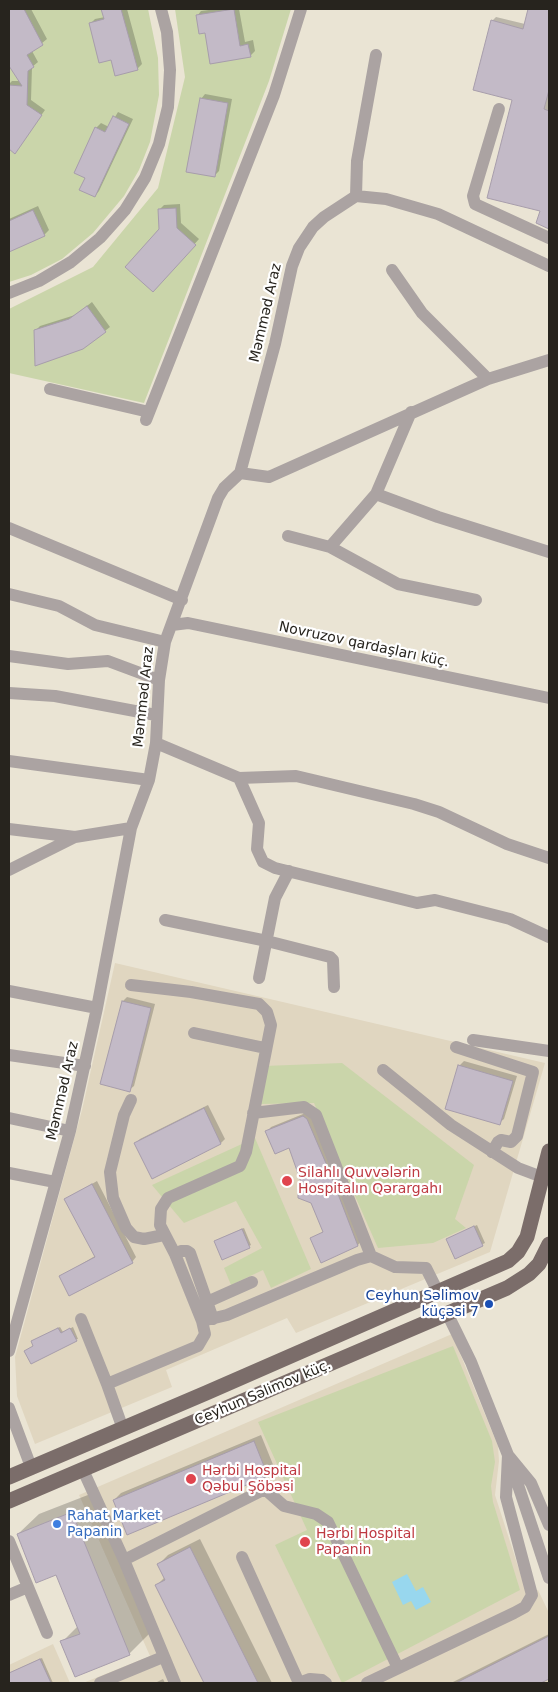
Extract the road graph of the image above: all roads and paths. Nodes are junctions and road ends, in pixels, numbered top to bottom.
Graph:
1 (161, 9) edge
2 (301, 9) edge
3 (376, 54) dead end
4 (499, 109) dead end
5 (356, 196) junction
6 (549, 238) edge
7 (549, 266) edge
8 (392, 270) dead end
9 (9, 293) edge
10 (549, 360) edge
11 (488, 379) junction
12 (50, 389) dead end
13 (411, 412) junction
14 (240, 473) junction
15 (376, 494) junction
16 (9, 528) edge
17 (288, 536) dead end
18 (330, 547) junction
19 (549, 552) edge
20 (9, 594) edge
21 (182, 600) junction
22 (476, 600) dead end
23 (172, 625) junction
24 (165, 642) junction
25 (9, 656) edge
26 (159, 680) junction
27 (9, 693) edge
28 (549, 698) edge
29 (156, 715) junction
30 (156, 743) junction
31 (9, 761) edge
32 (239, 778) junction
33 (149, 780) junction
34 (9, 828) edge
35 (131, 828) junction
36 (75, 837) junction
37 (549, 858) edge
38 (9, 870) edge
39 (289, 871) junction
40 (165, 920) dead end
41 (549, 936) edge
42 (267, 940) junction
43 (259, 978) dead end
44 (131, 985) dead end
45 (334, 987) dead end
46 (9, 991) edge
47 (97, 1008) junction
48 (194, 1033) dead end
49 (473, 1040) dead end
50 (456, 1047) dead end
51 (265, 1048) junction
52 (549, 1051) edge
53 (9, 1055) edge
54 (85, 1066) junction
55 (383, 1070) dead end
56 (131, 1100) dead end
57 (253, 1113) junction
58 (9, 1118) edge
59 (70, 1130) junction
60 (549, 1151) edge
61 (492, 1152) junction
62 (9, 1173) edge
63 (542, 1177) junction
64 (55, 1182) junction
65 (164, 1235) junction
66 (549, 1244) edge
67 (175, 1254) junction
68 (371, 1256) junction
69 (252, 1282) dead end
70 (438, 1292) junction
71 (207, 1302) junction
72 (448, 1313) junction
73 (81, 1319) dead end
74 (208, 1320) junction
75 (9, 1351) edge
76 (107, 1384) junction
77 (9, 1408) edge
78 (123, 1429) junction
79 (508, 1456) junction
80 (31, 1467) junction
81 (82, 1470) junction
82 (9, 1477) edge
83 (9, 1501) edge
84 (549, 1525) edge
85 (9, 1541) edge
86 (242, 1557) dead end
87 (124, 1560) junction
88 (549, 1578) edge
89 (28, 1587) junction
90 (9, 1595) edge
91 (47, 1633) dead end
92 (163, 1657) junction
93 (398, 1668) junction
94 (100, 1683) edge
95 (175, 1683) edge
96 (299, 1683) edge
97 (326, 1683) edge
98 (367, 1683) edge

1 - 9 street
2 - 12 street
3 - 5 street
4 - 6 street
5 - 7 street
5 - 14 street, Məmməd Araz
8 - 11 street
10 - 11 street
11 - 13 street
13 - 14 street
13 - 15 street
14 - 21 street, Məmməd Araz
15 - 18 street
15 - 19 street
16 - 21 street
17 - 18 street
18 - 22 street
20 - 24 street
21 - 23 street, Məmməd Araz
23 - 24 street, Məmməd Araz
23 - 28 street, Novruzov qardaşları küç.
24 - 26 street, Məmməd Araz
25 - 26 street
26 - 29 street, Məmməd Araz
27 - 29 street
29 - 30 street, Məmməd Araz
30 - 32 street
30 - 33 street, Məmməd Araz
31 - 33 street
32 - 37 street
32 - 39 street
33 - 35 street, Məmməd Araz
34 - 36 street
35 - 36 street
35 - 47 street, Məmməd Araz
36 - 38 street
39 - 41 street
39 - 42 street
40 - 42 street
42 - 43 street
42 - 45 street
44 - 51 street
46 - 47 street
47 - 54 street, Məmməd Araz
48 - 51 street
49 - 52 street
50 - 61 street
51 - 57 street
53 - 54 street
54 - 59 street, Məmməd Araz
55 - 61 street
56 - 65 street
57 - 65 street
57 - 68 street
58 - 59 street
59 - 64 street, Məmməd Araz
60 - 63 main road, Ceyhun Səlimov küç.
61 - 63 street
62 - 64 street
63 - 70 main road, Ceyhun Səlimov küç.
64 - 75 street, Məmməd Araz
65 - 67 street
66 - 72 main road, Ceyhun Səlimov küç.
67 - 71 street
67 - 74 street
68 - 70 street
68 - 74 street
69 - 71 street
70 - 72 main road
70 - 78 main road, Ceyhun Səlimov küç.
71 - 74 street
72 - 79 street
72 - 81 main road, Ceyhun Səlimov küç.
73 - 76 street
74 - 76 street
76 - 78 street
77 - 80 street
78 - 80 main road, Ceyhun Səlimov küç.
79 - 84 street
79 - 88 street
79 - 93 street
80 - 82 main road, Ceyhun Səlimov küç.
81 - 83 main road, Ceyhun Səlimov küç.
81 - 87 street
85 - 89 street
86 - 96 street
87 - 92 street
87 - 93 street
89 - 90 street
89 - 91 street
92 - 94 street
92 - 95 street
93 - 98 street
96 - 97 street

